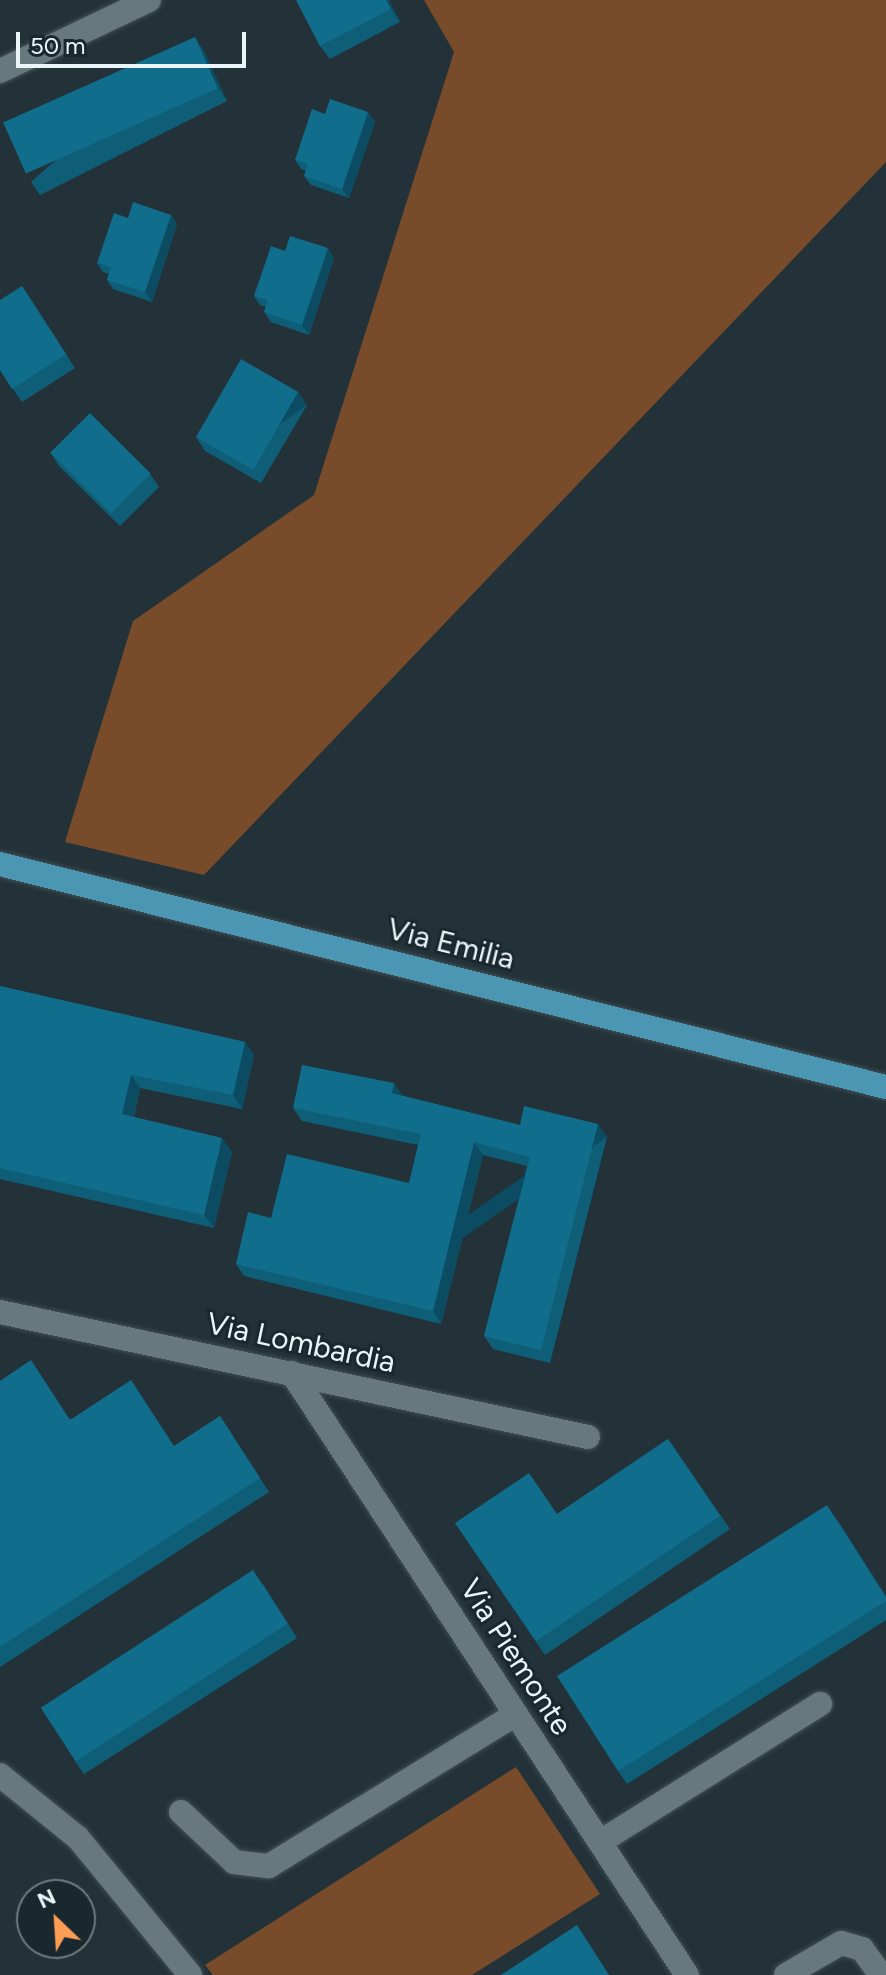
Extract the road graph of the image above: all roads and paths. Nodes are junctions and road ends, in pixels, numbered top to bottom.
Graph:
1 (149, 0) edge
2 (0, 71) edge
3 (0, 864) edge
4 (886, 1087) edge
5 (0, 1312) edge
6 (292, 1373) junction
7 (588, 1437) dead end
8 (820, 1704) dead end
9 (516, 1714) junction
10 (0, 1775) edge
11 (181, 1812) dead end
12 (600, 1842) junction
13 (190, 1975) edge
14 (687, 1975) edge
15 (786, 1975) edge
16 (881, 1975) edge

1 - 2 street
3 - 4 main road, Via Emilia
5 - 6 street, Via Lombardia
6 - 7 street, Via Lombardia
6 - 9 street, Via Piemonte
8 - 12 street
9 - 11 street
9 - 12 street, Via Piemonte
10 - 13 street
12 - 14 street, Via Piemonte
15 - 16 street

